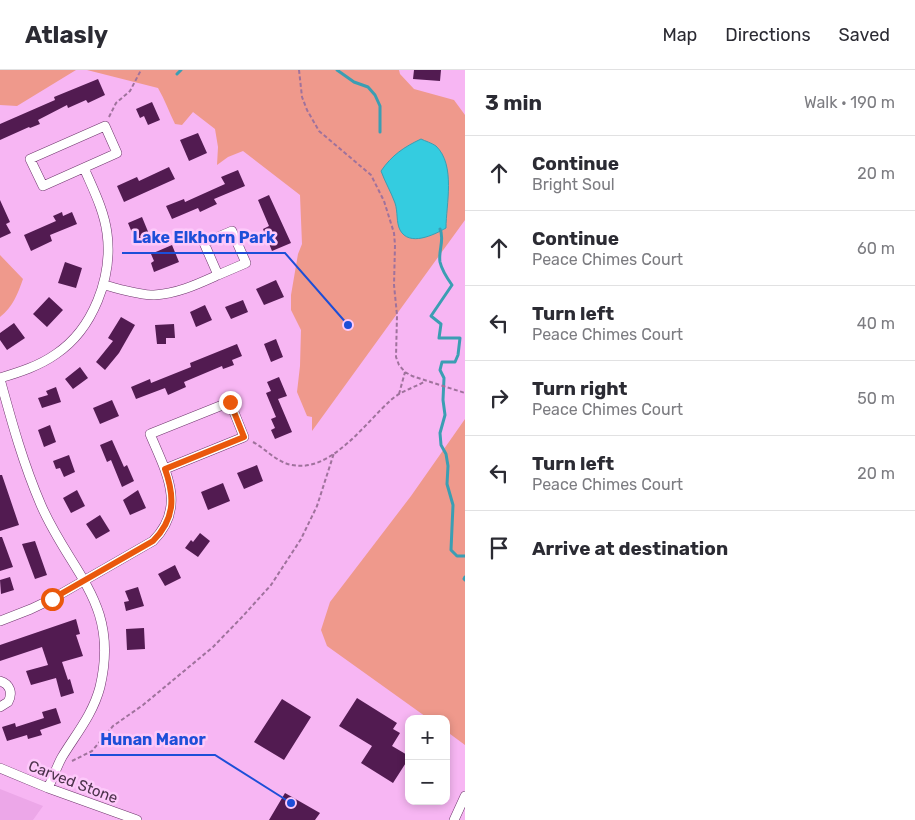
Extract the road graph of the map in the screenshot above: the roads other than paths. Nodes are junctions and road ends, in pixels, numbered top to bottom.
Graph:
1 (84, 168) junction
2 (218, 275) junction
3 (104, 285) junction
4 (0, 379) edge
5 (165, 469) junction
6 (85, 580) junction
7 (0, 621) edge
8 (0, 681) edge
9 (0, 707) edge
10 (0, 768) edge
11 (48, 788) junction
12 (465, 796) edge
13 (137, 820) edge
14 (454, 820) edge

1 - 1 street
1 - 3 street
2 - 2 street
2 - 3 street
3 - 4 street
4 - 6 street
5 - 5 street
5 - 6 street
6 - 7 street
6 - 11 street
8 - 9 street
10 - 11 street, Carved Stone
11 - 13 street, Carved Stone
12 - 14 street

